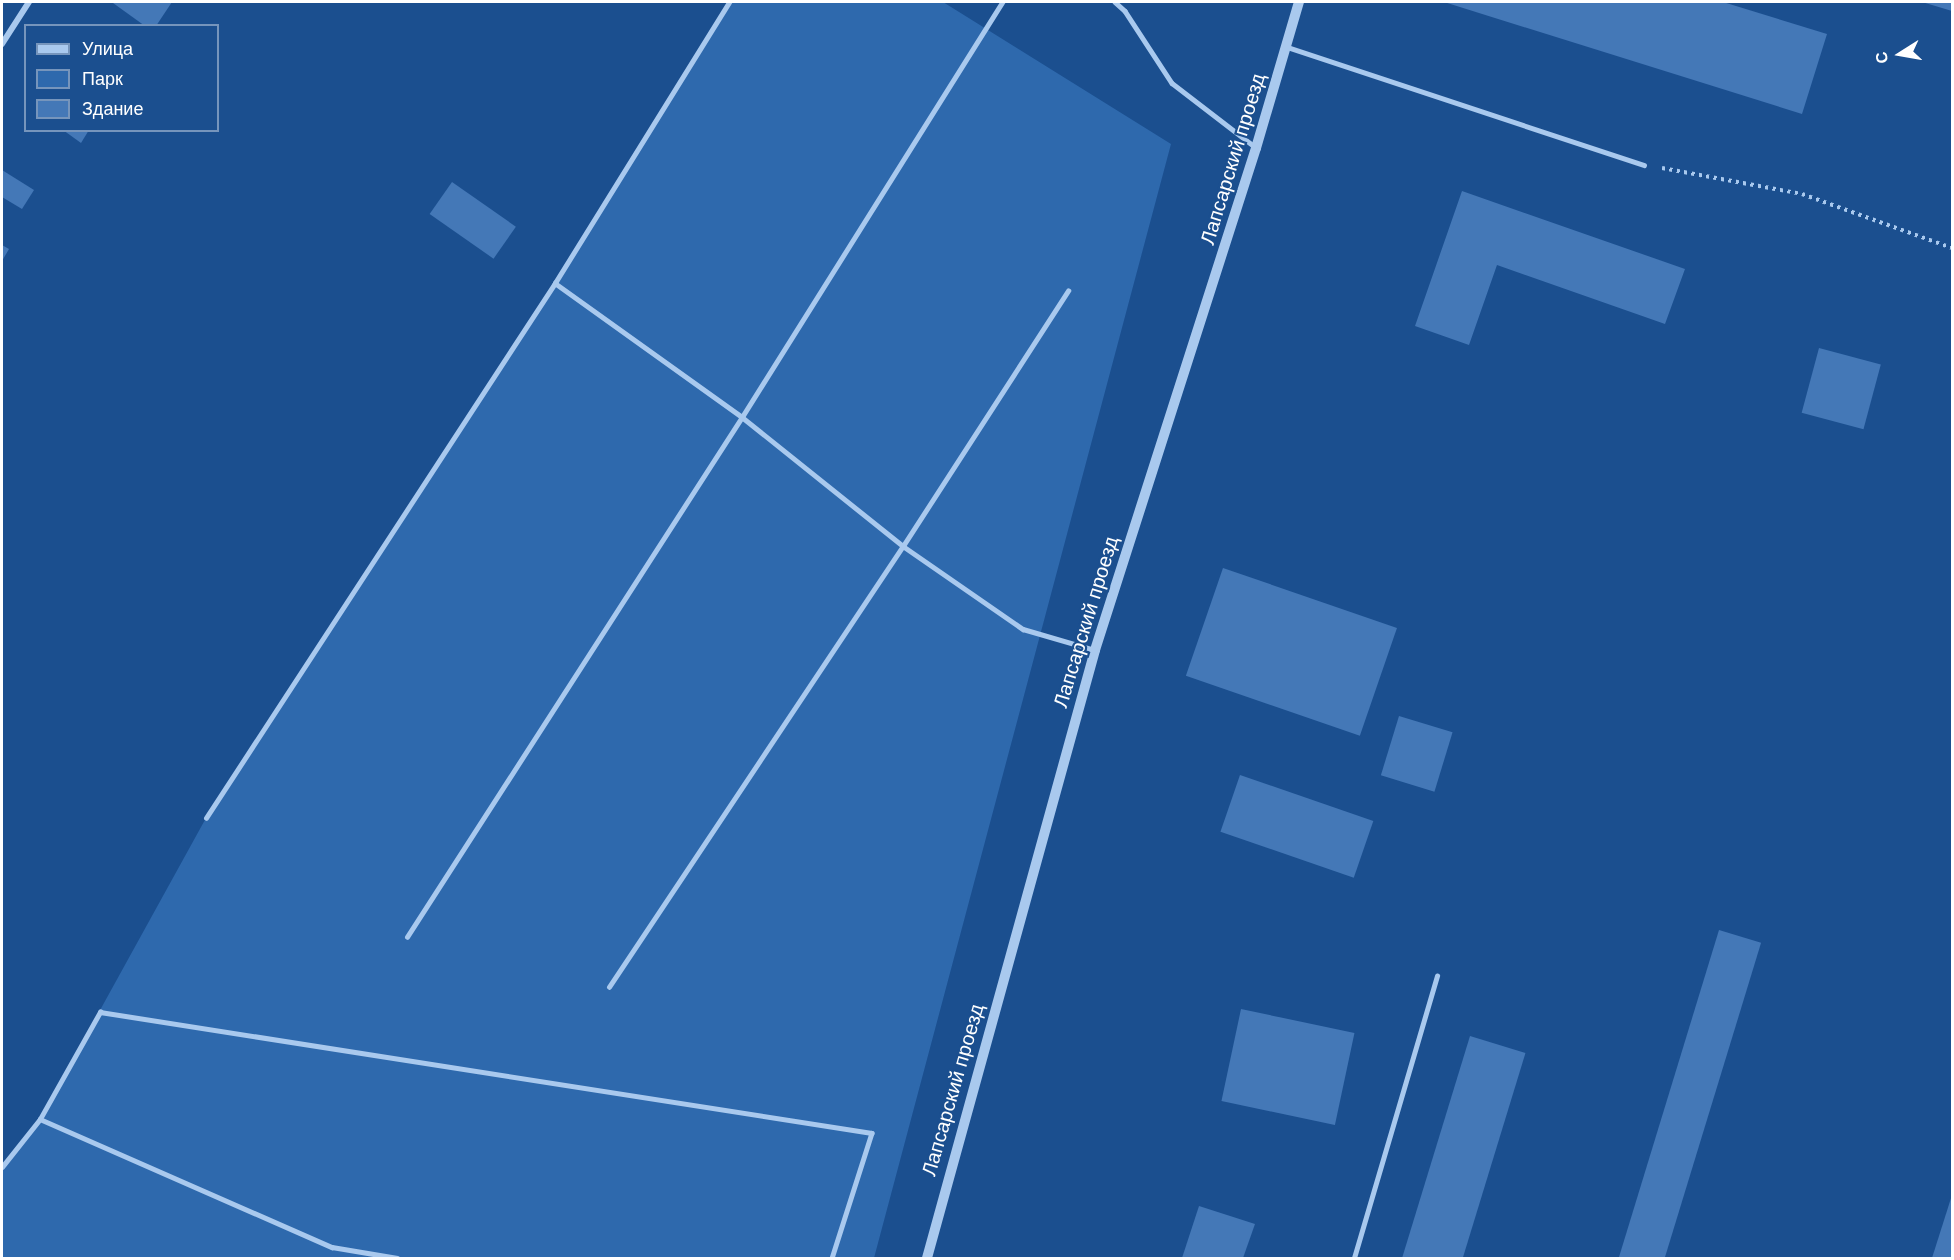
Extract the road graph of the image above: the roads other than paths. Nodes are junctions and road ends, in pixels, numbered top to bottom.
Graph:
1 (29, 2) edge
2 (729, 2) edge
3 (1002, 2) edge
4 (1116, 2) edge
5 (1299, 2) edge
6 (2, 44) edge
7 (1286, 47) junction
8 (1256, 148) junction
9 (1644, 165) road end
10 (555, 283) junction
11 (1068, 291) dead end
12 (742, 417) junction
13 (903, 546) junction
14 (1095, 650) junction
15 (206, 818) dead end
16 (407, 937) dead end
17 (1437, 976) dead end
18 (609, 987) dead end
19 (40, 1119) junction
20 (2, 1167) edge
21 (397, 1258) edge
22 (832, 1258) edge
23 (927, 1258) edge
24 (1354, 1258) edge

1 - 6 street
2 - 10 lane
3 - 12 lane
4 - 8 lane
5 - 7 street, Лапсарский проезд
7 - 8 street, Лапсарский проезд
7 - 9 lane
8 - 14 street, Лапсарский проезд
10 - 12 lane
10 - 15 lane
11 - 13 lane
12 - 13 lane
12 - 16 lane
13 - 14 lane
13 - 18 lane
14 - 23 street, Лапсарский проезд
17 - 24 lane
19 - 20 lane
19 - 21 lane
19 - 22 lane

